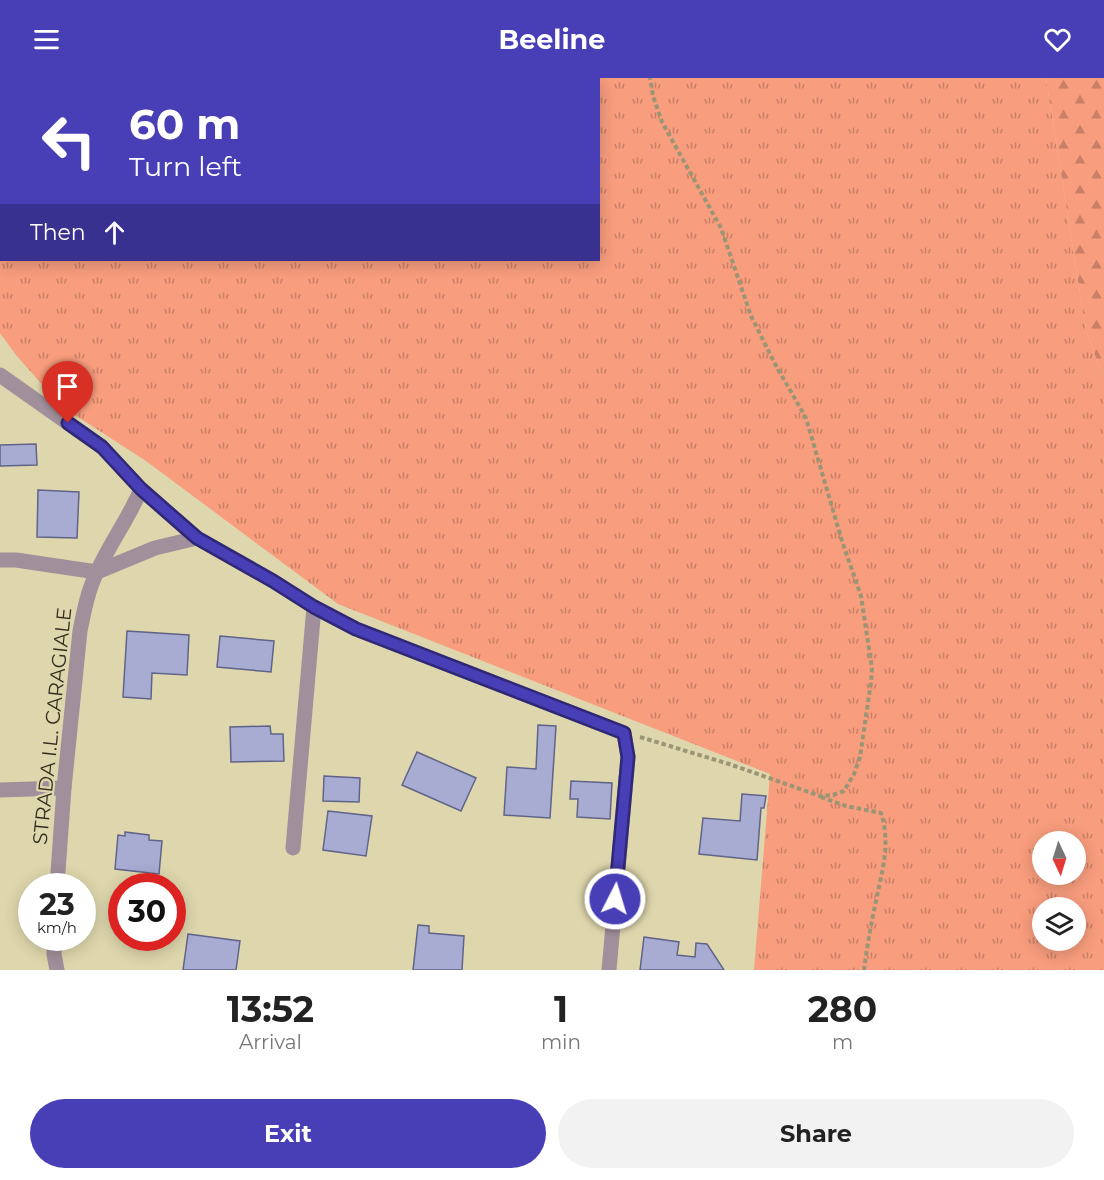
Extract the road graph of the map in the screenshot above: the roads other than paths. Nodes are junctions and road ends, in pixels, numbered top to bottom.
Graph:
1 (0, 375) edge
2 (141, 489) junction
3 (197, 538) junction
4 (0, 560) edge
5 (97, 572) junction
6 (314, 607) junction
7 (64, 788) junction
8 (0, 790) edge
9 (292, 848) dead end
10 (58, 873) edge
11 (54, 951) edge
12 (57, 970) edge
13 (609, 970) edge

1 - 2 street
2 - 3 street
2 - 5 street, STRADA I.L. CARAGIALE
3 - 5 street
3 - 6 street
4 - 5 street
5 - 7 street, STRADA I.L. CARAGIALE
6 - 9 street
6 - 13 street
7 - 8 street
7 - 10 street, STRADA I.L. CARAGIALE
11 - 12 street

